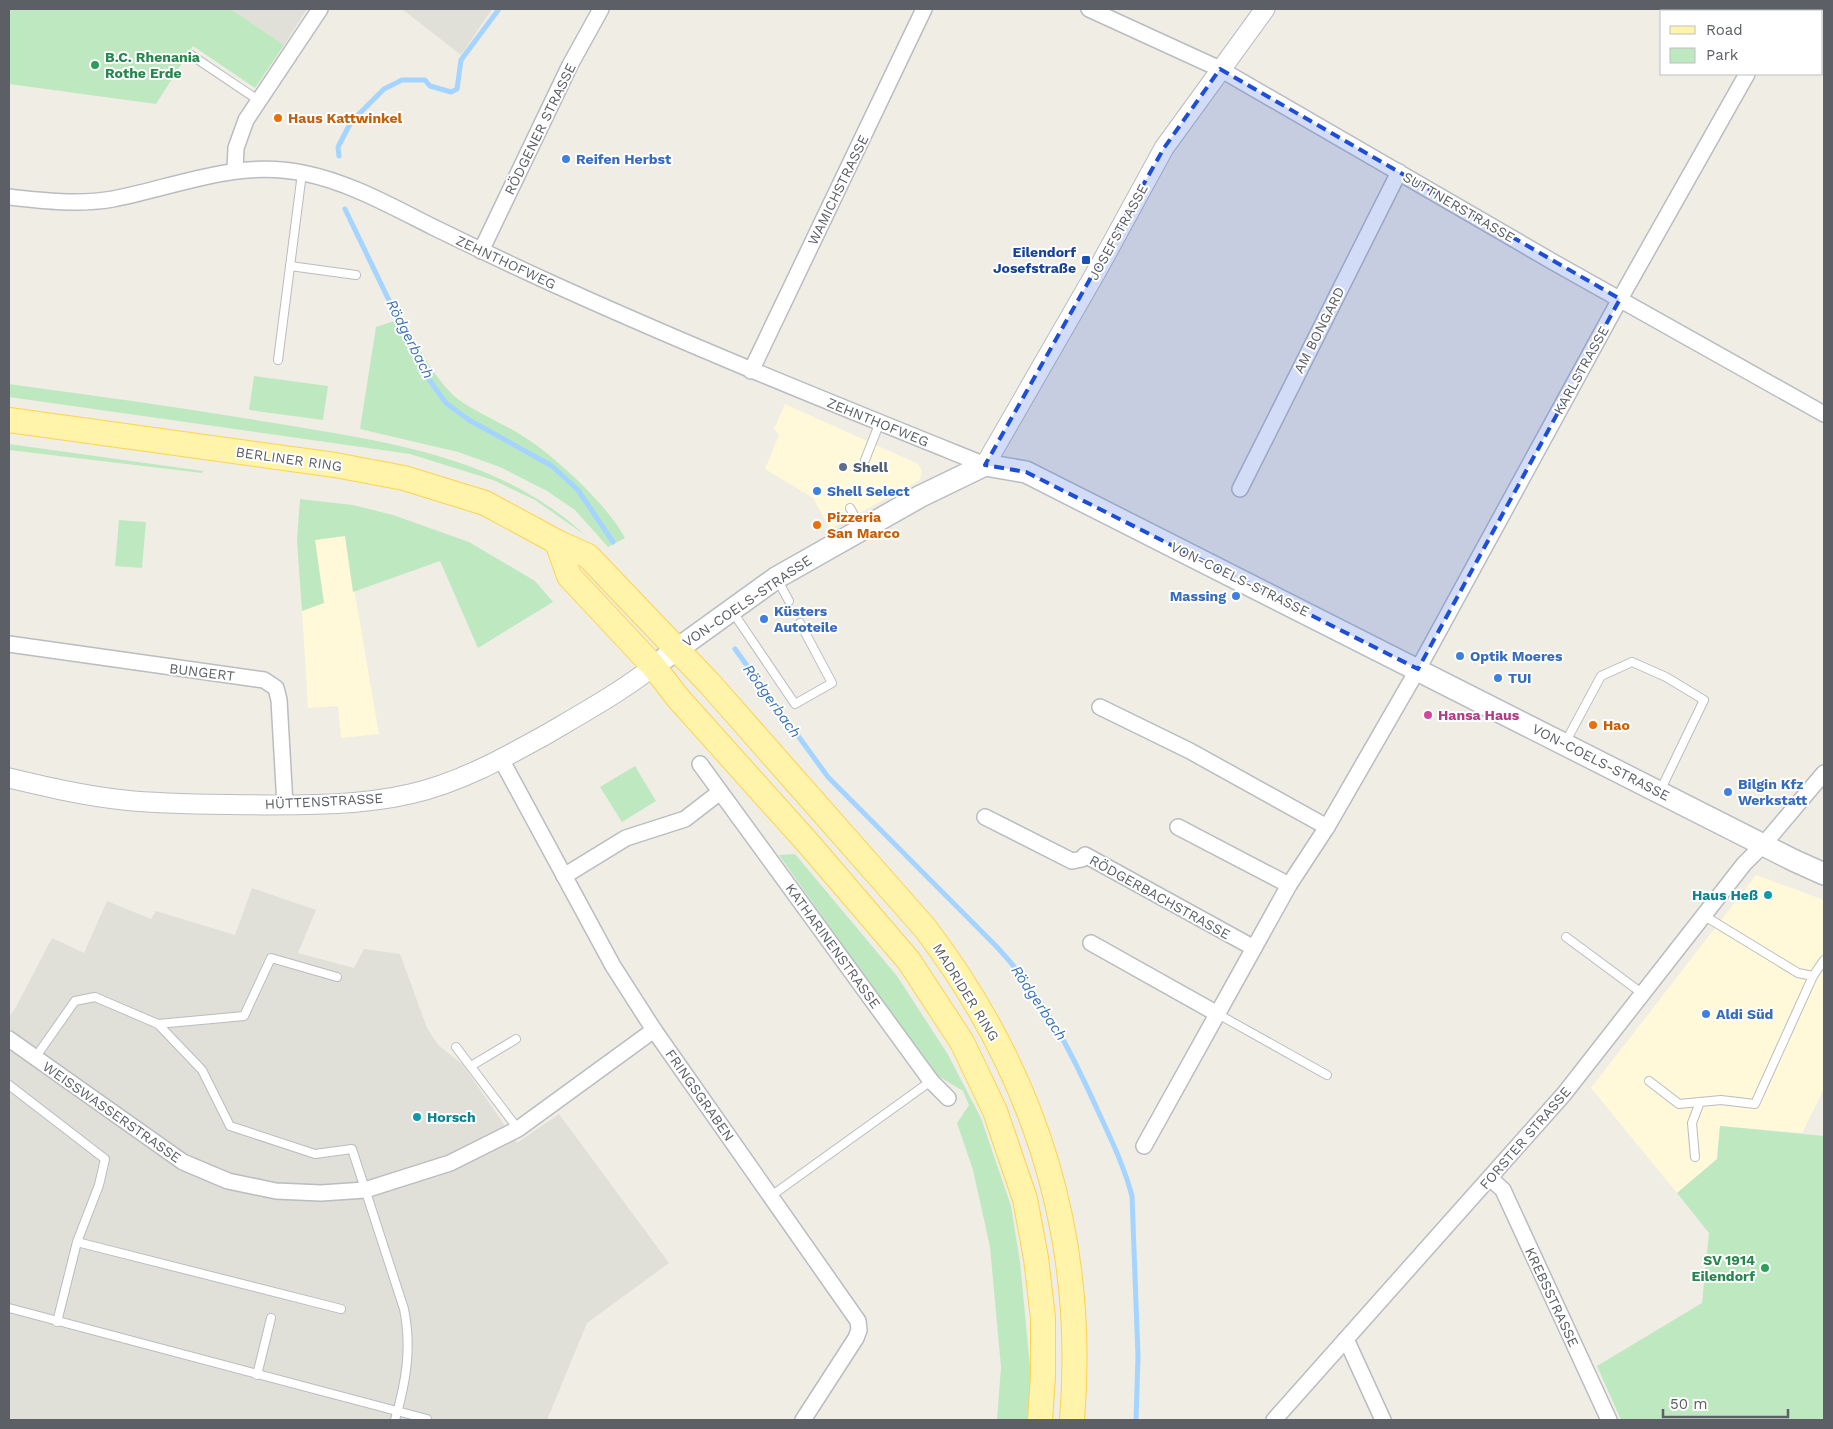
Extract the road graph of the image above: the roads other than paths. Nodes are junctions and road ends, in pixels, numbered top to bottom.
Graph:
1 (320, 9) edge
2 (601, 9) edge
3 (924, 9) edge
4 (1089, 9) edge
5 (1266, 9) edge
6 (191, 55) dead end
7 (1220, 69) junction
8 (1746, 75) edge
9 (258, 100) junction
10 (235, 170) junction
11 (1399, 172) junction
12 (302, 173) junction
13 (9, 197) edge
14 (481, 251) junction
15 (290, 266) junction
16 (356, 275) dead end
17 (1620, 299) junction
18 (278, 360) dead end
19 (751, 371) junction
20 (1824, 414) edge
21 (9, 420) edge
22 (880, 422) junction
23 (865, 460) dead end
24 (985, 465) junction
25 (1240, 489) dead end
26 (850, 508) dead end
27 (862, 529) junction
28 (776, 578) junction
29 (789, 601) dead end
30 (730, 610) junction
31 (800, 623) dead end
32 (9, 644) edge
33 (666, 658) junction
34 (1418, 669) junction
35 (1100, 707) dead end
36 (1565, 743) junction
37 (501, 759) junction
38 (700, 764) dead end
39 (1824, 773) edge
40 (9, 778) edge
41 (720, 792) junction
42 (1660, 792) junction
43 (285, 805) junction
44 (985, 817) dead end
45 (1178, 827) dead end
46 (1327, 827) junction
47 (1764, 845) junction
48 (1824, 874) edge
49 (564, 876) junction
50 (1289, 885) junction
51 (1703, 915) junction
52 (1566, 937) dead end
53 (1091, 943) dead end
54 (1254, 948) junction
55 (1824, 960) edge
56 (1813, 976) junction
57 (336, 977) dead end
58 (1643, 994) junction
59 (1216, 1013) junction
60 (158, 1024) junction
61 (654, 1030) junction
62 (9, 1039) edge
63 (516, 1039) dead end
64 (456, 1047) dead end
65 (35, 1058) junction
66 (471, 1066) junction
67 (1327, 1075) dead end
68 (931, 1081) junction
69 (1649, 1081) dead end
70 (9, 1086) edge
71 (948, 1098) dead end
72 (1700, 1102) junction
73 (518, 1129) junction
74 (1144, 1146) dead end
75 (1694, 1157) dead end
76 (1490, 1178) junction
77 (365, 1190) junction
78 (771, 1196) junction
79 (77, 1242) junction
80 (9, 1308) edge
81 (342, 1309) dead end
82 (272, 1318) dead end
83 (57, 1322) junction
84 (1346, 1340) junction
85 (256, 1375) junction
86 (398, 1411) junction
87 (427, 1419) dead end
88 (395, 1420) edge
89 (803, 1420) edge
90 (1040, 1420) edge
91 (1072, 1420) edge
92 (1274, 1420) edge
93 (1383, 1420) edge
94 (1609, 1420) edge

1 - 9 street
2 - 14 street, RÖDGENER STRASSE
3 - 19 street, WAMICHSTRASSE
4 - 7 street, SUTTNERSTRASSE
5 - 7 street, JOSEFSTRASSE
6 - 9 lane
7 - 11 street, SUTTNERSTRASSE
7 - 24 street, JOSEFSTRASSE
8 - 17 street, KARLSTRASSE
9 - 10 street
10 - 12 street, ZEHNTHOFWEG
10 - 13 street, ZEHNTHOFWEG
11 - 17 street, SUTTNERSTRASSE
11 - 25 street, AM BONGARD
12 - 14 street, ZEHNTHOFWEG
12 - 15 lane
14 - 19 street, ZEHNTHOFWEG
15 - 16 lane
15 - 18 lane
17 - 20 street, SUTTNERSTRASSE
17 - 34 street, KARLSTRASSE
19 - 22 street, ZEHNTHOFWEG
21 - 33 main road, BERLINER RING
22 - 23 lane
22 - 24 street, ZEHNTHOFWEG
24 - 27 main road, VON-COELS-STRASSE
24 - 34 main road, VON-COELS-STRASSE
26 - 27 lane
27 - 28 main road, VON-COELS-STRASSE
28 - 29 lane
28 - 30 main road, VON-COELS-STRASSE
30 - 31 lane
30 - 33 main road, VON-COELS-STRASSE
32 - 43 street, BUNGERT
33 - 37 street, HÜTTENSTRASSE
33 - 90 main road
33 - 91 main road, MADRIDER RING
34 - 36 main road, VON-COELS-STRASSE
34 - 46 street
35 - 46 street
36 - 42 main road, VON-COELS-STRASSE
36 - 42 lane
37 - 43 street, HÜTTENSTRASSE
37 - 49 street, FRINGSGRABEN
38 - 41 street, KATHARINENSTRASSE
39 - 47 street, FORSTER STRASSE
40 - 43 street, HÜTTENSTRASSE
41 - 49 street
41 - 68 street, KATHARINENSTRASSE
42 - 47 main road, VON-COELS-STRASSE
44 - 54 street, RÖDGERBACHSTRASSE
45 - 50 street
46 - 50 street
47 - 48 main road, VON-COELS-STRASSE
47 - 51 street, FORSTER STRASSE
49 - 61 street, FRINGSGRABEN
50 - 54 street
51 - 56 lane
51 - 58 street, FORSTER STRASSE
52 - 58 lane
53 - 59 street
54 - 59 street
55 - 56 lane
56 - 72 lane
57 - 60 lane
58 - 76 street, FORSTER STRASSE
59 - 67 lane
59 - 74 street
60 - 65 lane
60 - 77 lane
61 - 73 street, WEISSWASSERSTRASSE
61 - 78 street, FRINGSGRABEN
62 - 65 street, WEISSWASSERSTRASSE
63 - 66 lane
64 - 66 lane
65 - 77 street, WEISSWASSERSTRASSE
66 - 73 lane
68 - 71 street, KATHARINENSTRASSE
68 - 78 lane
69 - 72 lane
70 - 79 lane
72 - 75 lane
73 - 77 street, WEISSWASSERSTRASSE
76 - 84 street, FORSTER STRASSE
76 - 94 street, KREBSSTRASSE
77 - 86 lane
78 - 89 street, FRINGSGRABEN
79 - 81 lane
79 - 83 lane
80 - 83 lane
82 - 85 lane
83 - 85 lane
84 - 92 street, FORSTER STRASSE
84 - 93 street
85 - 86 lane
86 - 87 lane
86 - 88 lane

